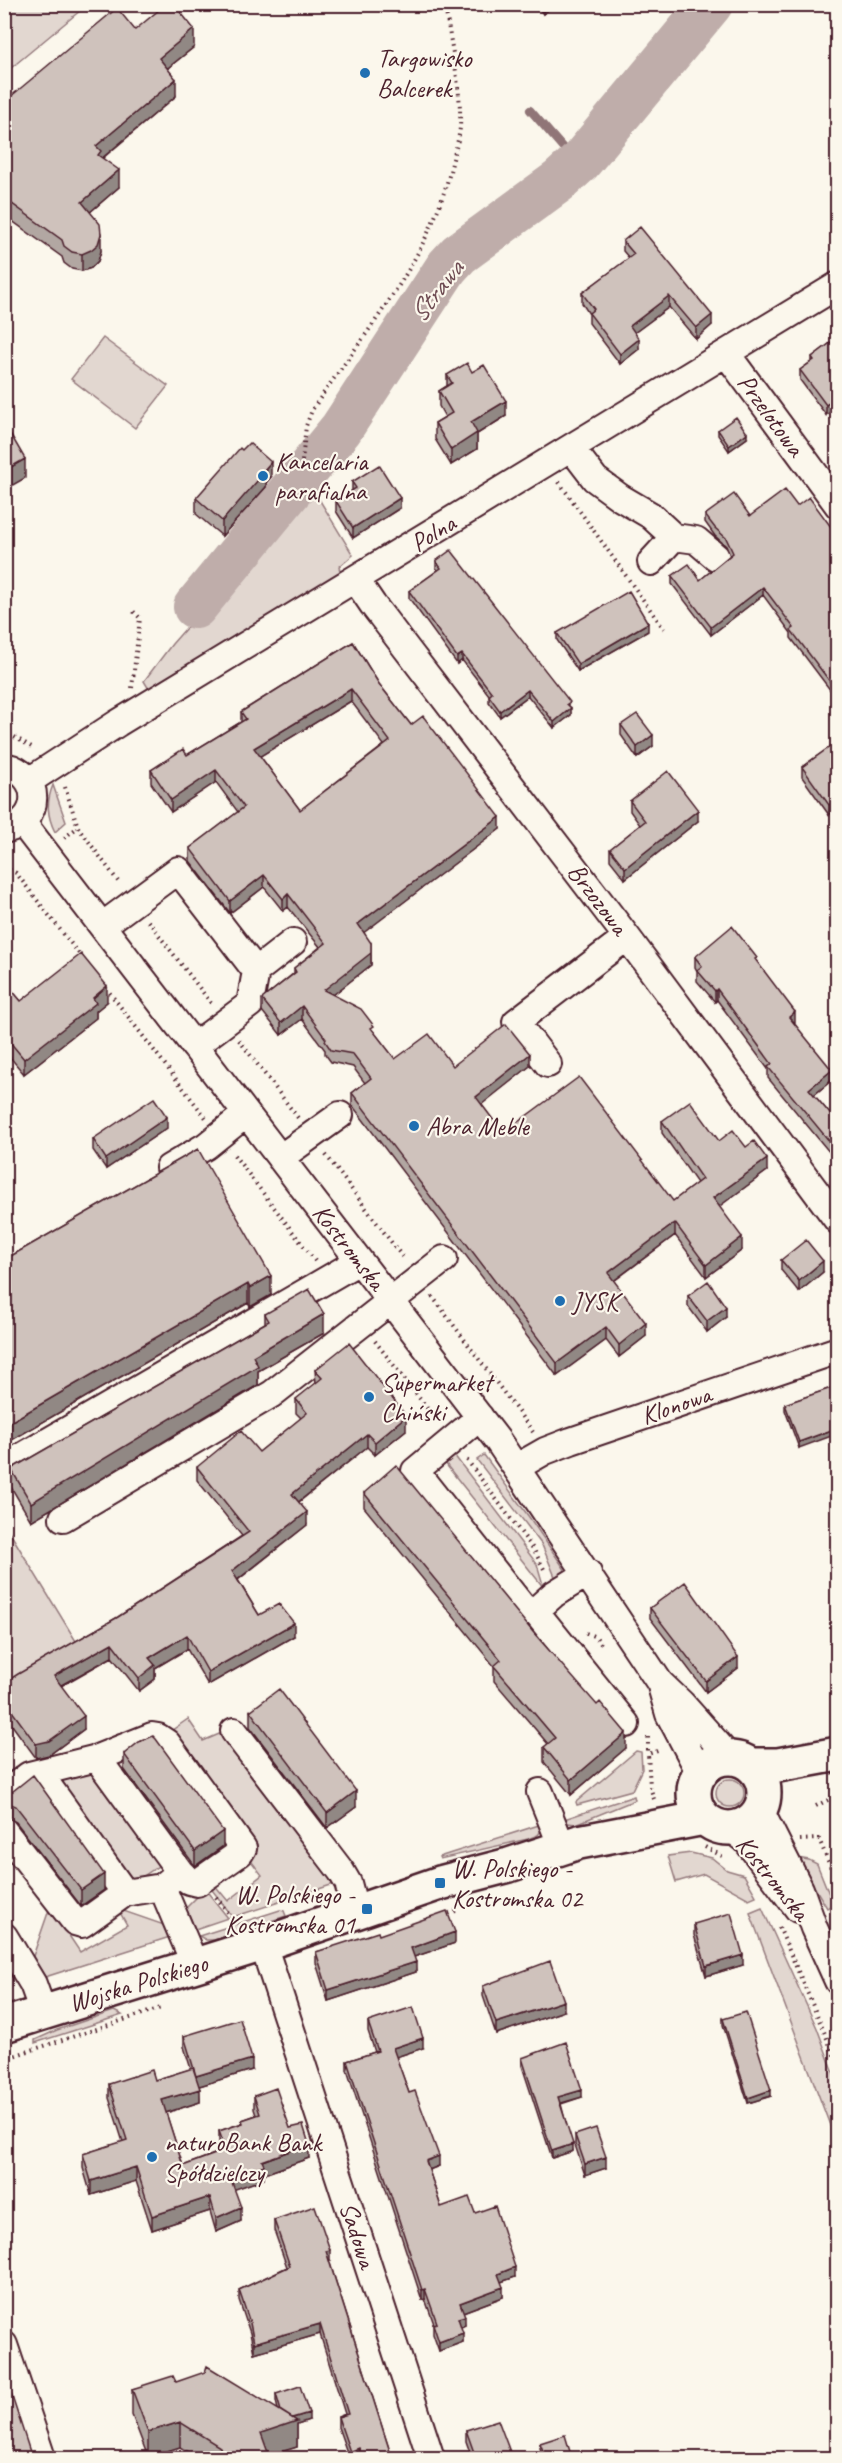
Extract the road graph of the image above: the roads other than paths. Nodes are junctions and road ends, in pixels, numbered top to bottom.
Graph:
1 (837, 285) edge
2 (726, 353) junction
3 (572, 448) junction
4 (837, 505) edge
5 (674, 537) junction
6 (716, 557) dead end
7 (651, 562) dead end
8 (356, 580) junction
9 (4, 766) edge
10 (29, 781) junction
11 (13, 826) edge
12 (102, 926) junction
13 (627, 937) junction
14 (293, 942) dead end
15 (256, 971) junction
16 (194, 1046) junction
17 (548, 1064) dead end
18 (246, 1114) junction
19 (340, 1115) dead end
20 (280, 1158) junction
21 (145, 1181) edge
22 (837, 1221) edge
23 (444, 1259) dead end
24 (359, 1261) junction
25 (389, 1300) junction
26 (837, 1350) edge
27 (480, 1417) junction
28 (4, 1467) edge
29 (517, 1467) junction
30 (63, 1518) dead end
31 (588, 1574) junction
32 (535, 1611) junction
33 (660, 1683) junction
34 (626, 1724) dead end
35 (234, 1731) dead end
36 (837, 1754) edge
37 (97, 1758) junction
38 (740, 1762) junction
39 (837, 1763) edge
40 (39, 1773) junction
41 (540, 1792) dead end
42 (4, 1794) edge
43 (707, 1802) junction
44 (761, 1804) junction
45 (4, 1832) edge
46 (571, 1844) junction
47 (171, 1879) junction
48 (125, 1893) junction
49 (356, 1913) junction
50 (814, 1928) junction
51 (4, 1936) edge
52 (263, 1944) junction
53 (195, 1965) junction
54 (837, 1981) edge
55 (44, 2012) junction
56 (4, 2025) edge
57 (4, 2345) edge
58 (42, 2458) edge
59 (431, 2458) edge

1 - 2 street, Polna
2 - 3 street, Polna
2 - 4 street, Przelotowa
3 - 5 street
3 - 8 street, Polna
5 - 6 street
5 - 7 street
8 - 10 street, Polna
8 - 13 street, Brzozowa
9 - 10 street
10 - 11 street
11 - 12 street, Kostromska
12 - 15 street
12 - 16 street, Kostromska
13 - 17 street
13 - 22 street, Brzozowa
14 - 15 street
15 - 16 street
16 - 18 street, Kostromska
18 - 20 street, Kostromska
18 - 21 street
19 - 20 street
20 - 24 street, Kostromska
23 - 25 street
24 - 25 street, Kostromska
24 - 28 street
25 - 27 street, Kostromska
25 - 30 street
26 - 29 street, Klonowa
27 - 29 street, Kostromska
27 - 32 street
29 - 31 street, Kostromska
31 - 32 street
31 - 33 street, Kostromska
32 - 34 street
33 - 38 street, Kostromska
33 - 43 street, Kostromska
35 - 49 street
36 - 38 main road
37 - 40 street
37 - 47 street
37 - 47 street
38 - 43 main road
38 - 44 main road
39 - 44 main road
40 - 42 street
40 - 48 street
41 - 46 street
43 - 44 main road
43 - 46 main road, Wojska Polskiego
43 - 46 main road, Wojska Polskiego
43 - 50 street, Kostromska
44 - 50 street, Kostromska
45 - 48 street
46 - 49 main road, Wojska Polskiego
47 - 48 street
47 - 53 street
49 - 52 main road, Wojska Polskiego
50 - 54 street, Kostromska
51 - 55 street
52 - 53 main road, Wojska Polskiego
52 - 59 street, Sadowa
53 - 55 main road, Wojska Polskiego
55 - 56 main road, Wojska Polskiego
57 - 58 street

